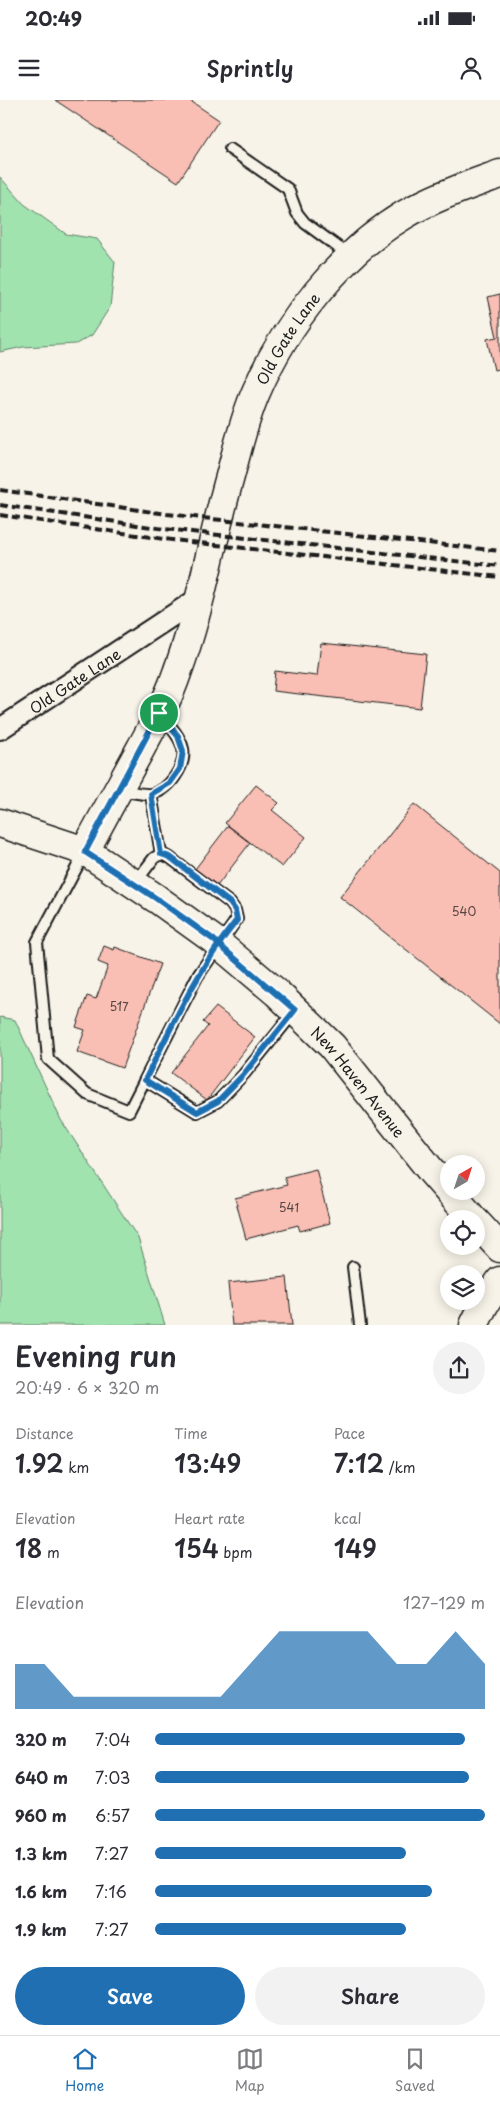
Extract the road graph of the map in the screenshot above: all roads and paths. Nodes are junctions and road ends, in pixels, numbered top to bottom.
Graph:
1 (230, 149) dead end
2 (500, 174) edge
3 (351, 256) junction
4 (200, 598) junction
5 (159, 713) junction
6 (0, 728) edge
7 (118, 789) junction
8 (151, 794) junction
9 (0, 822) edge
10 (85, 852) junction
11 (161, 854) junction
12 (134, 884) junction
13 (218, 944) junction
14 (295, 1010) junction
15 (145, 1080) junction
16 (465, 1210) edge
17 (485, 1232) edge
18 (500, 1248) edge
19 (352, 1267) dead end
20 (500, 1281) edge
21 (360, 1325) edge
22 (474, 1325) edge

1 - 3 lane
2 - 3 main road, Old Gate Lane
3 - 4 main road, Old Gate Lane
4 - 5 main road, Old Gate Lane
4 - 6 street, Old Gate Lane
5 - 7 main road, Old Gate Lane
5 - 8 lane
7 - 8 lane
7 - 10 main road, Old Gate Lane
8 - 11 lane
9 - 10 main road, New Haven Avenue
10 - 12 main road, New Haven Avenue
10 - 15 lane
11 - 12 lane
11 - 13 lane
12 - 13 main road, New Haven Avenue
13 - 14 main road, New Haven Avenue
13 - 15 lane
14 - 15 lane
14 - 16 main road, New Haven Avenue
17 - 18 main road
19 - 21 lane
20 - 22 main road

